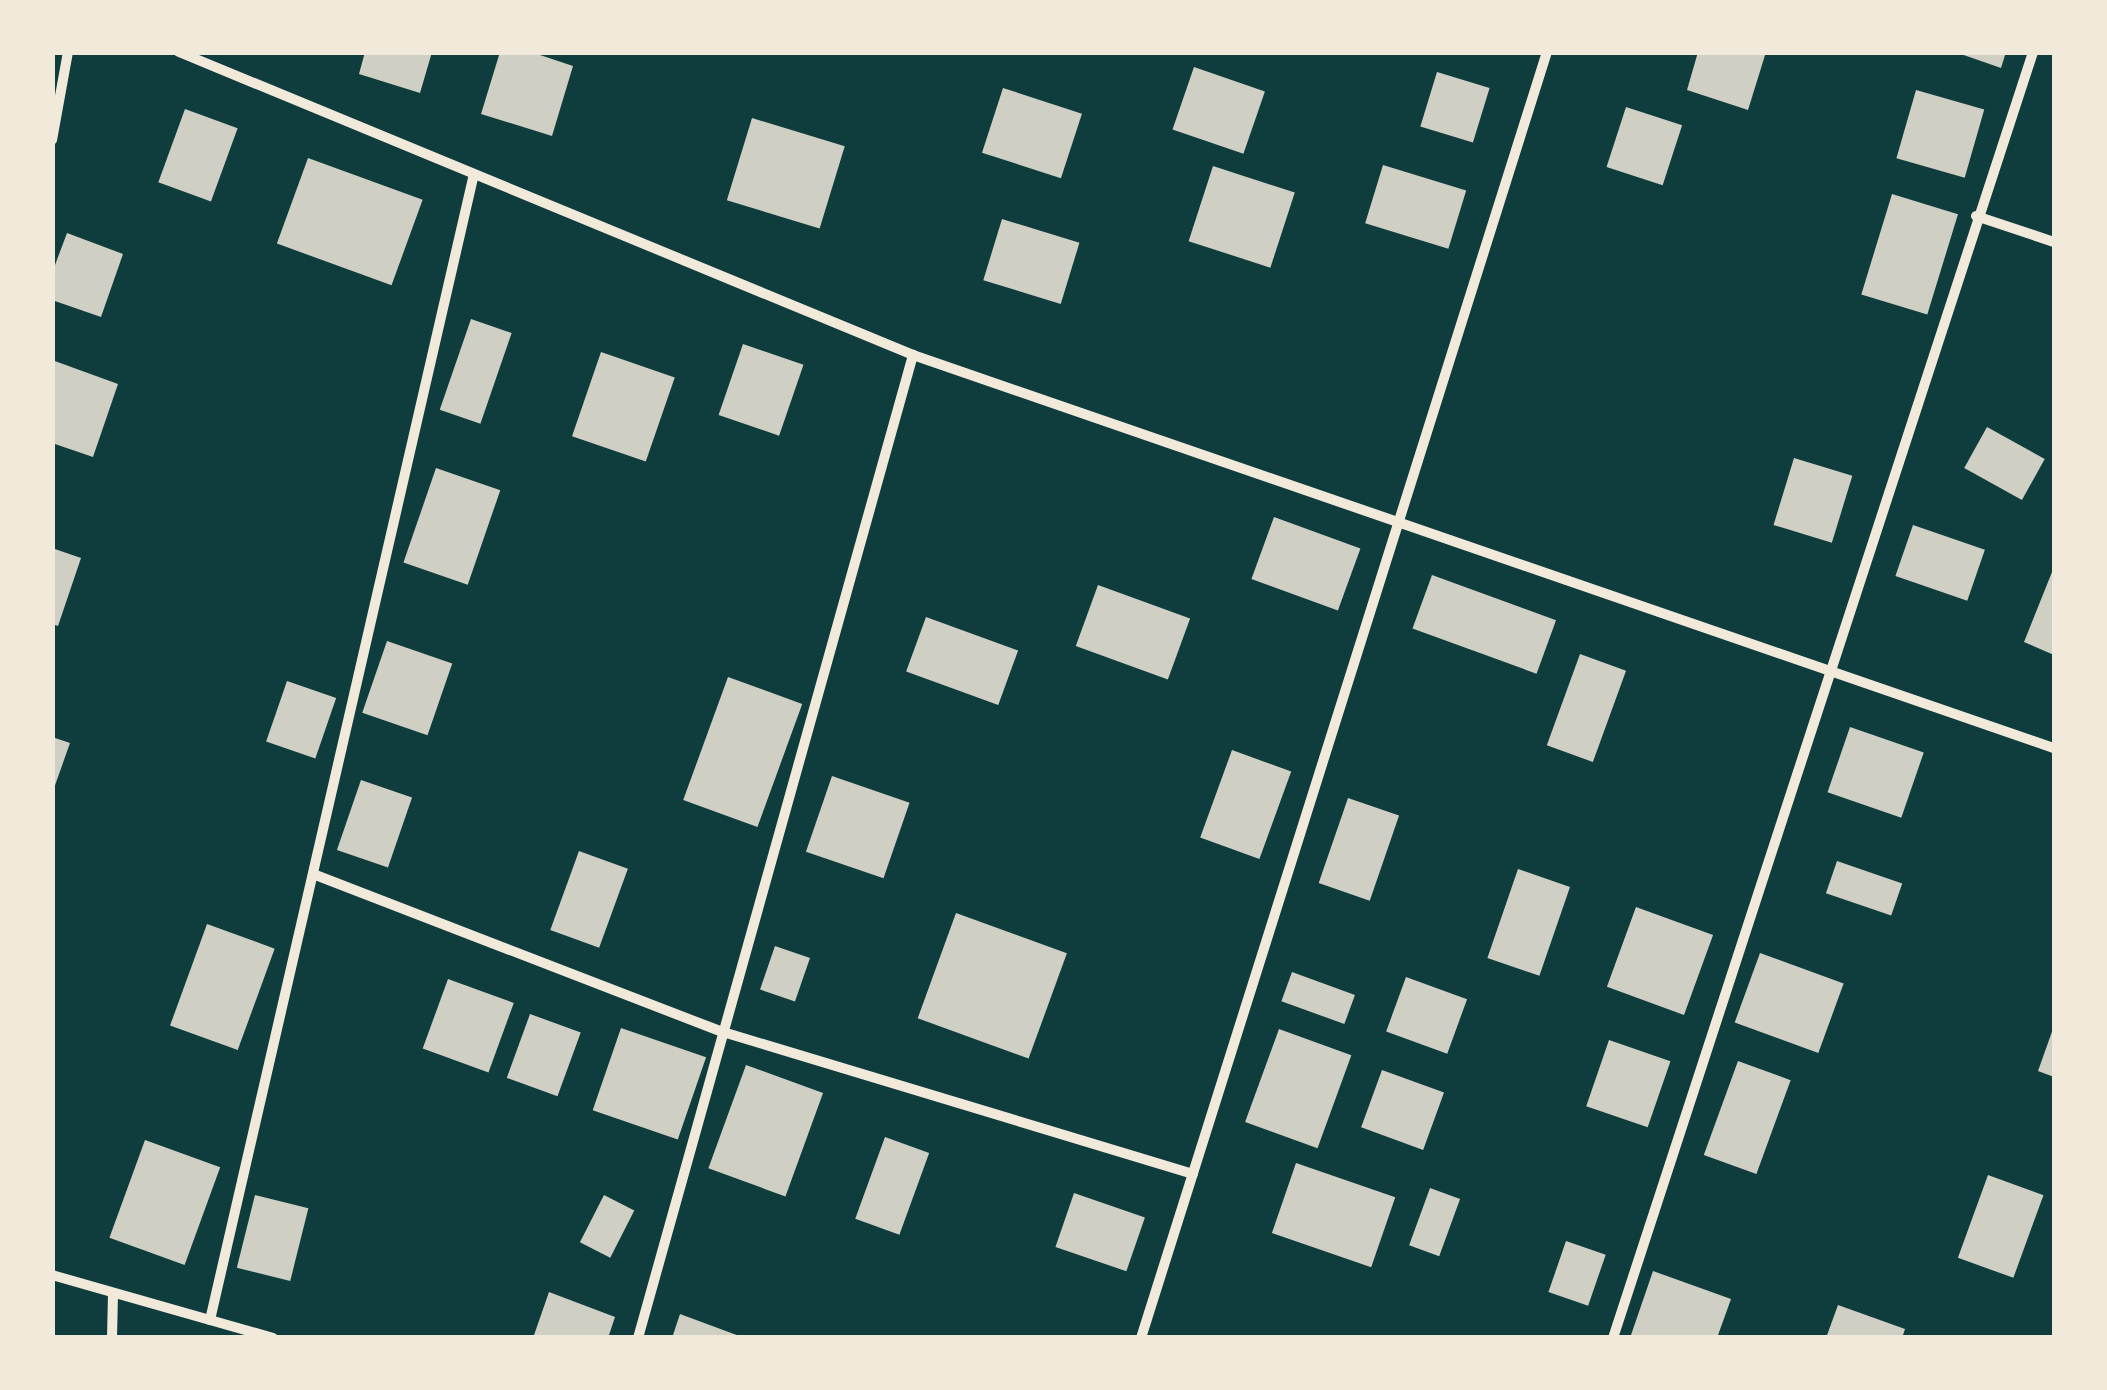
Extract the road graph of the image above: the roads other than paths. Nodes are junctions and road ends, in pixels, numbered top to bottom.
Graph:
1 (68, 52) edge
2 (178, 52) edge
3 (1547, 52) edge
4 (2033, 52) edge
5 (52, 140) edge
6 (474, 174) junction
7 (1976, 216) junction
8 (2054, 242) edge
9 (913, 354) junction
10 (1402, 519) junction
11 (1829, 669) junction
12 (2054, 748) edge
13 (313, 874) junction
14 (723, 1032) junction
15 (1194, 1174) junction
16 (52, 1274) edge
17 (113, 1293) junction
18 (210, 1320) junction
19 (112, 1338) edge
20 (273, 1338) edge
21 (638, 1338) edge
22 (1141, 1338) edge
23 (1613, 1338) edge

1 - 5 street
2 - 6 street
3 - 10 street
4 - 7 street
6 - 9 street
6 - 13 street
7 - 8 street
7 - 11 street
9 - 10 street
9 - 14 street
10 - 11 street
10 - 15 street
11 - 12 street
11 - 23 street
13 - 14 street
13 - 18 street
14 - 15 street
14 - 21 street
15 - 22 street
16 - 17 street
17 - 18 street
17 - 19 street
18 - 20 street

